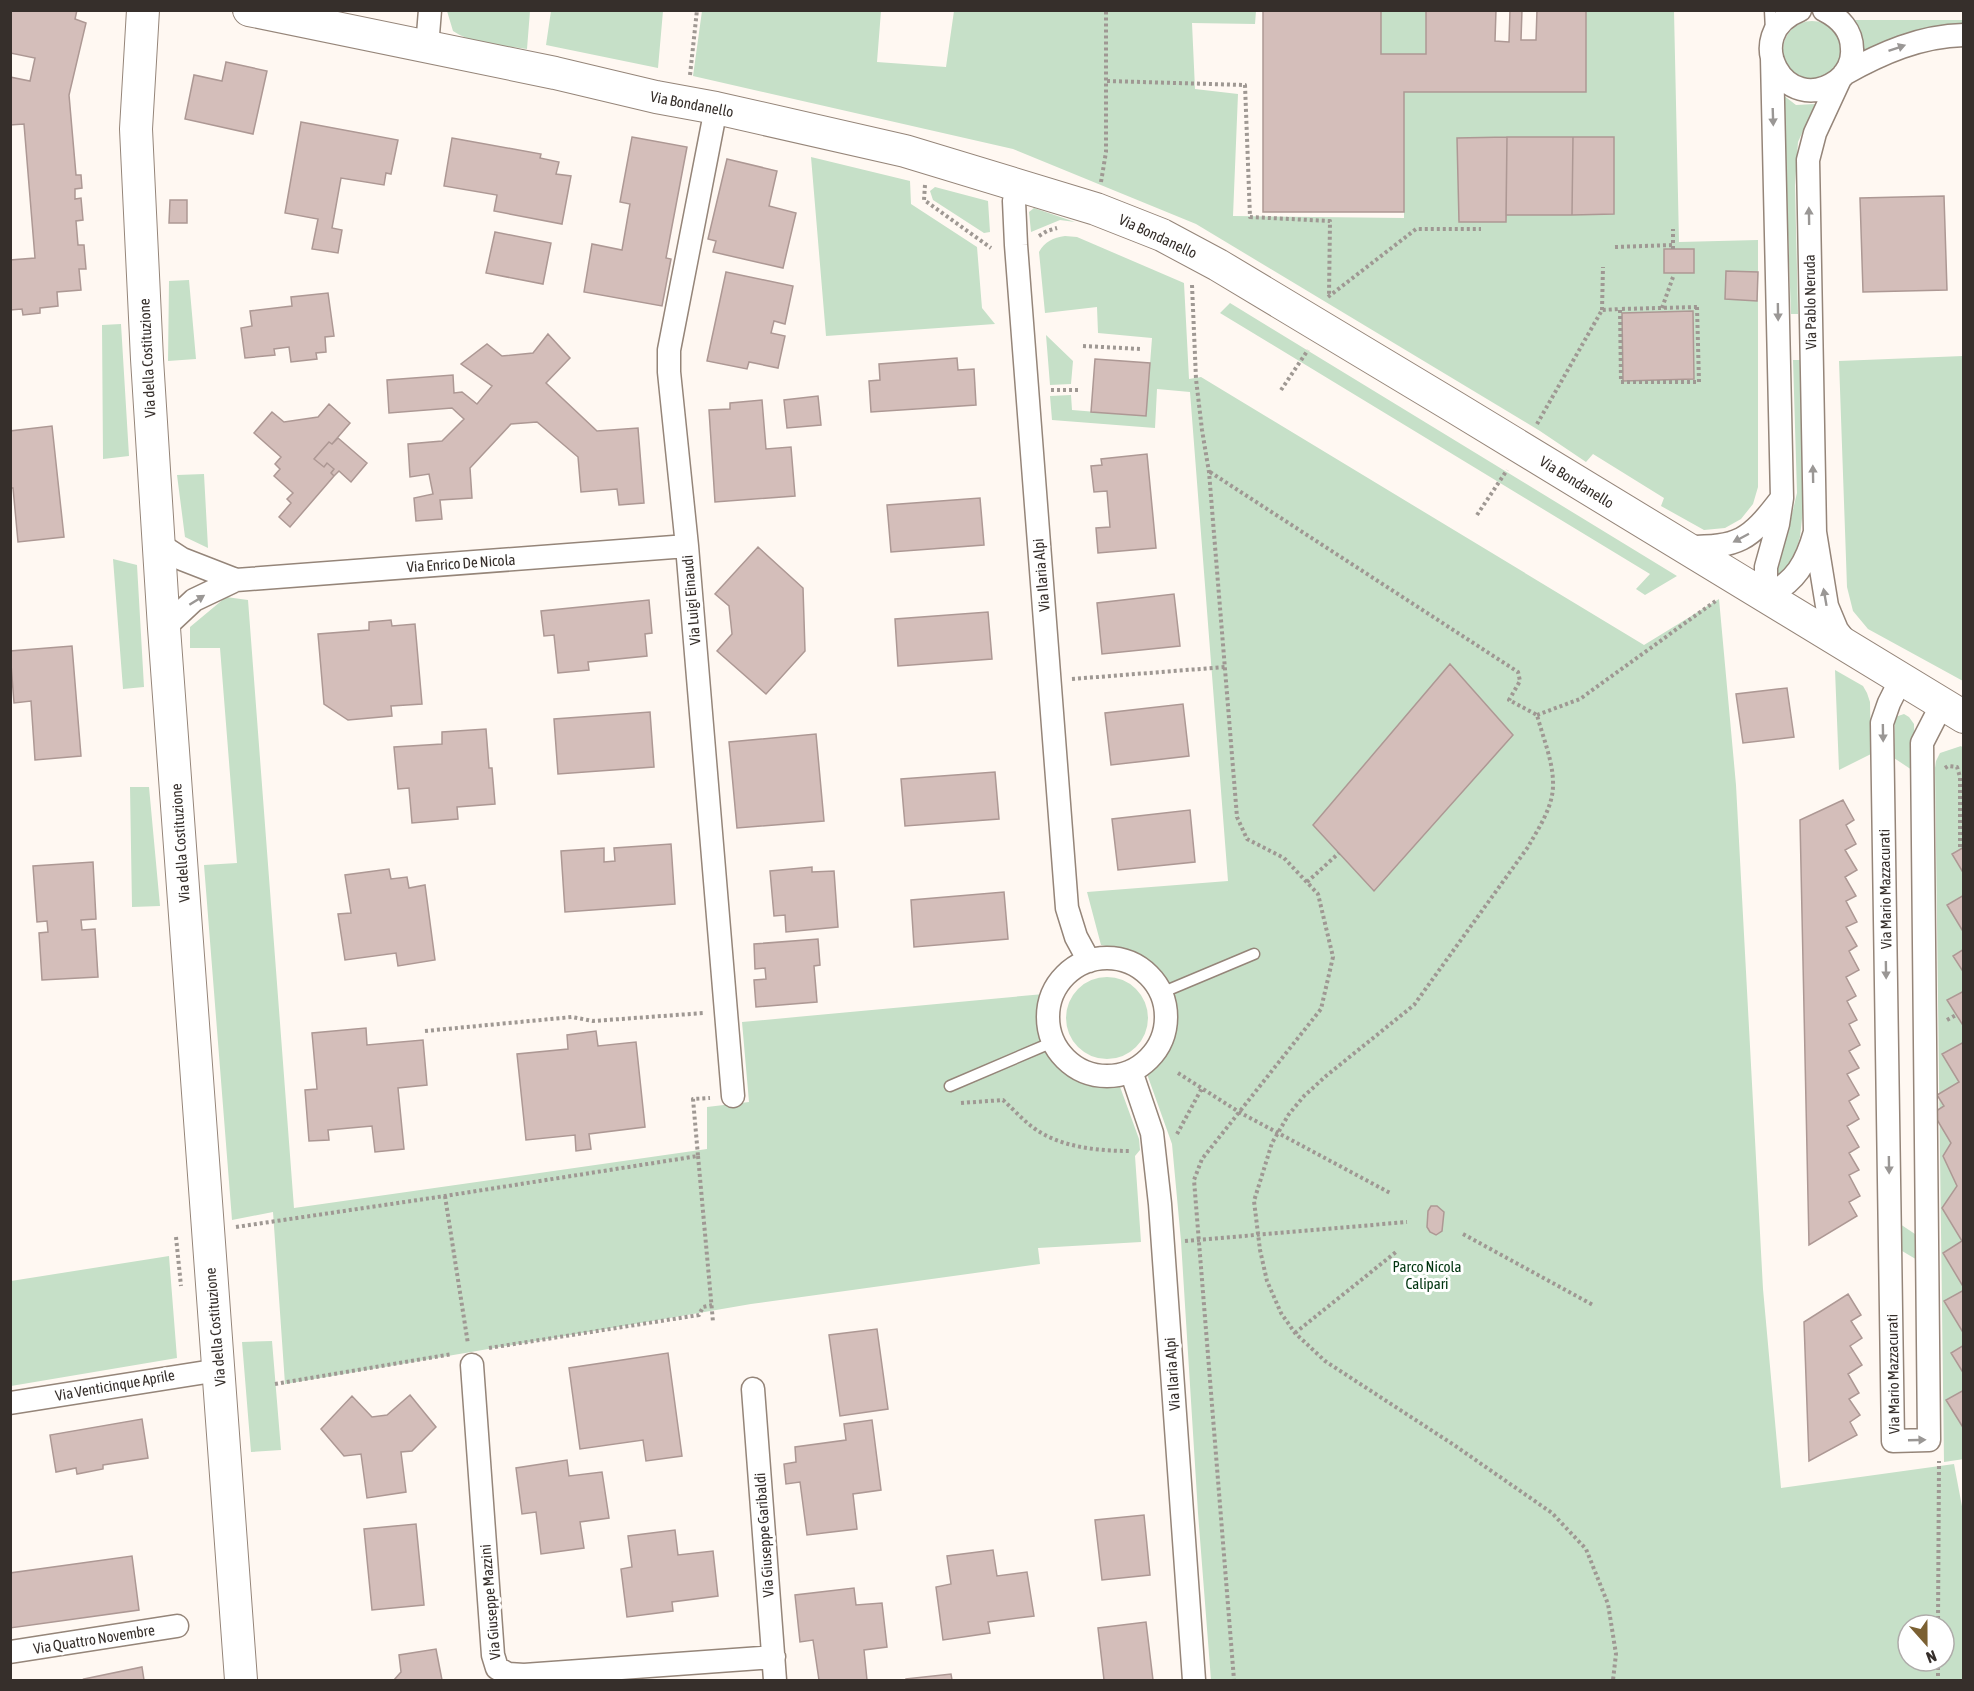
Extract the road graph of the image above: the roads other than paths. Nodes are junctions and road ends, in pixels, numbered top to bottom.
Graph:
1 (143, 10) edge
2 (249, 10) edge
3 (430, 10) edge
4 (1770, 10) edge
5 (1800, 10) edge
6 (1830, 10) edge
7 (1825, 11) edge
8 (1964, 35) edge
9 (427, 47) junction
10 (1772, 50) junction
11 (1842, 76) junction
12 (716, 108) junction
13 (1021, 185) junction
14 (1811, 342) junction
15 (1779, 343) junction
16 (1782, 498) junction
17 (1815, 532) junction
18 (159, 544) junction
19 (687, 546) junction
20 (1682, 547) junction
21 (236, 580) junction
22 (1766, 597) junction
23 (164, 628) junction
24 (1851, 648) junction
25 (1901, 679) junction
26 (1953, 710) edge
27 (1254, 954) dead end
28 (1089, 961) junction
29 (1161, 993) junction
30 (1053, 1042) junction
31 (1131, 1071) junction
32 (950, 1086) dead end
33 (733, 1096) road end
34 (470, 1358) road end
35 (219, 1370) junction
36 (753, 1389) dead end
37 (10, 1403) edge
38 (177, 1626) dead end
39 (10, 1652) edge
40 (774, 1657) junction
41 (242, 1678) edge
42 (775, 1680) edge
43 (1194, 1680) edge

1 - 18 street, Via della Costituzione
2 - 9 street, Via Bondanello
3 - 9 street
4 - 10 lane
5 - 10 street
6 - 7 street
7 - 11 street, Via Pablo Neruda
11 -> 8 street
9 - 12 street, Via Bondanello
10 - 11 street
10 -> 15 street
14 -> 11 street, Via Pablo Neruda
12 - 13 street, Via Bondanello
12 - 19 street, Via Luigi Einaudi
13 - 20 street, Via Bondanello
13 - 28 street, Via Ilaria Alpi
14 - 15 street
17 -> 14 street, Via Pablo Neruda
15 - 16 street
16 -> 20 street
16 - 22 street
17 - 22 street, Via Pablo Neruda
24 -> 17 street, Via Pablo Neruda
18 - 21 street, Via Enrico De Nicola
18 - 23 street, Via della Costituzione
19 - 21 street, Via Enrico De Nicola
19 - 33 street, Via Luigi Einaudi
20 - 22 street, Via Bondanello
23 -> 21 street, Via Enrico De Nicola
22 - 24 street, Via Bondanello
23 - 35 street, Via della Costituzione
24 - 25 street, Via Bondanello
25 - 26 street, Via Bondanello
25 -> 26 street, Via Mario Mazzacurati
27 - 29 lane
28 - 29 street
28 - 30 street
29 - 31 street
30 - 31 street
30 - 32 lane
31 - 43 street, Via Ilaria Alpi
34 - 40 street, Via Giuseppe Mazzini
35 - 37 street, Via Venticinque Aprile
35 - 41 street, Via della Costituzione
36 - 40 street, Via Giuseppe Garibaldi
38 - 39 street, Via Quattro Novembre
40 - 42 street, Via Giuseppe Garibaldi

